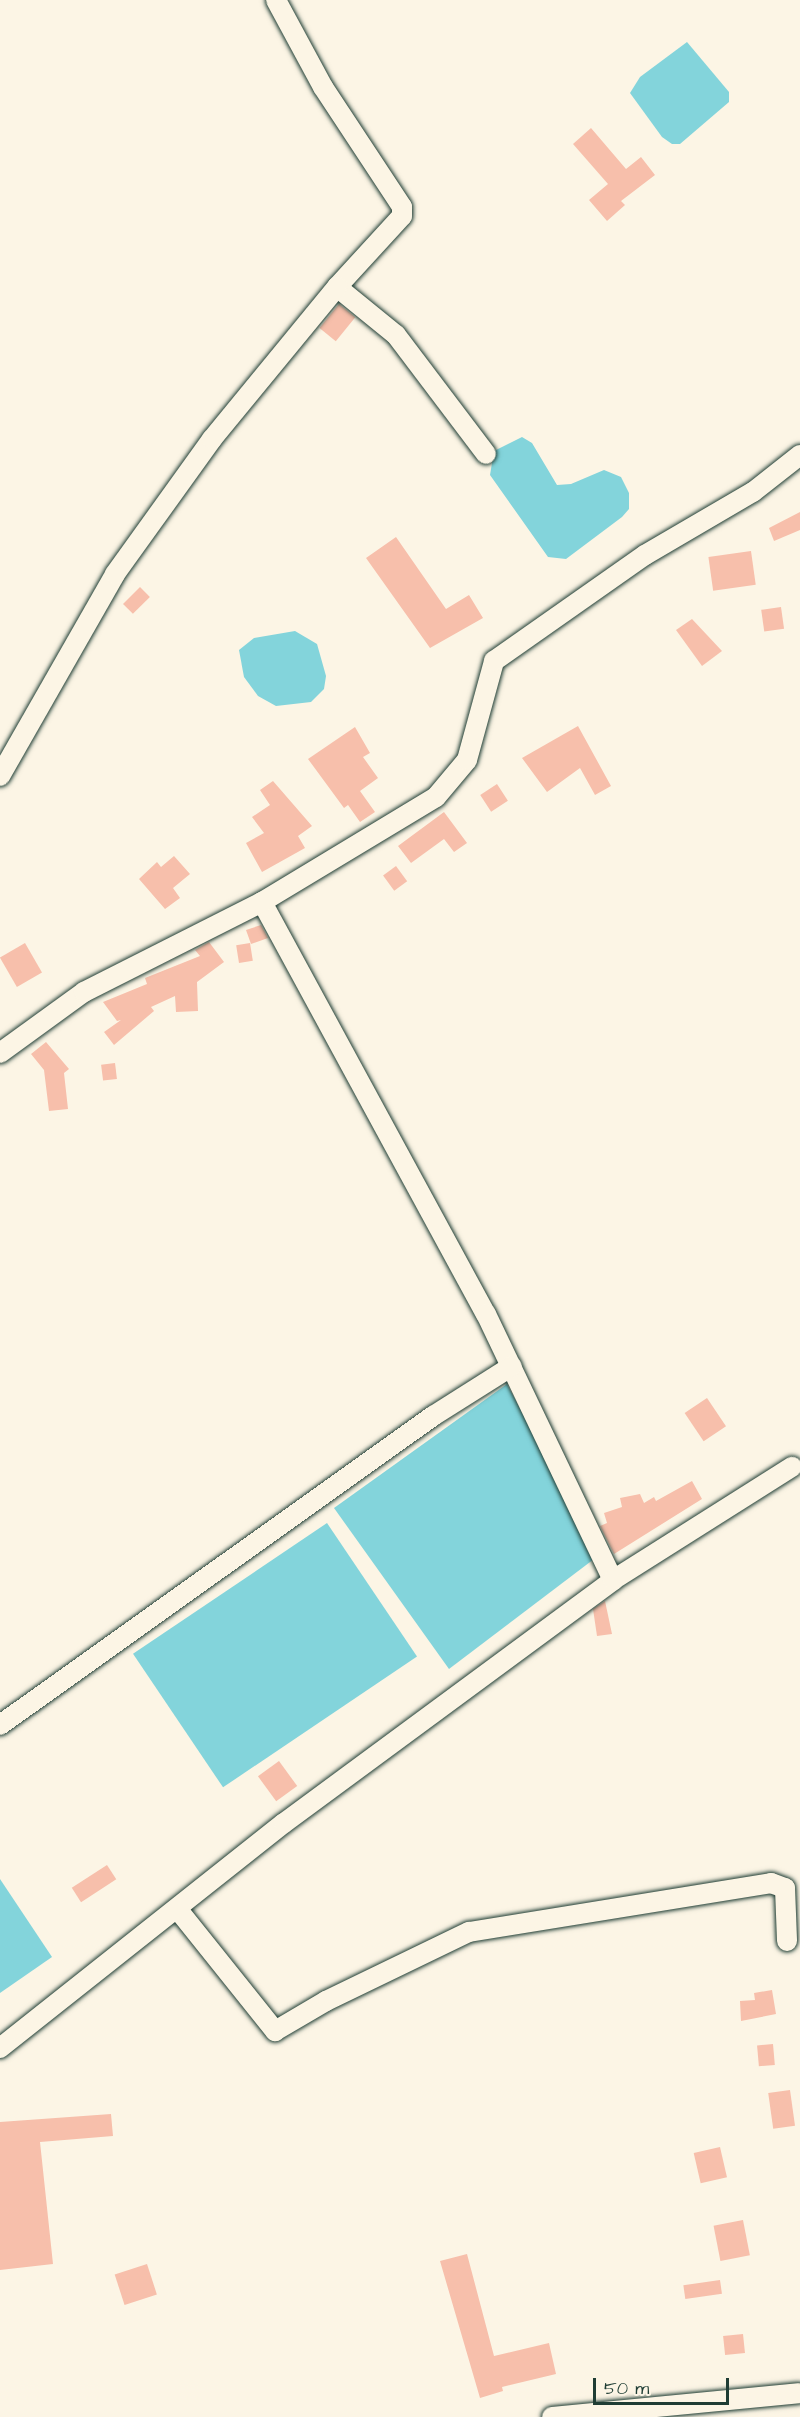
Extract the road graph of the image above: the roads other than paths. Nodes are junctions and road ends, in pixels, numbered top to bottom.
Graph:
1 (276, 0) edge
2 (337, 287) junction
3 (486, 454) dead end
4 (800, 455) edge
5 (0, 776) edge
6 (262, 902) junction
7 (0, 1053) edge
8 (512, 1366) junction
9 (792, 1467) dead end
10 (614, 1580) junction
11 (0, 1725) edge
12 (179, 1911) junction
13 (787, 1941) dead end
14 (0, 2048) edge
15 (800, 2388) edge
16 (552, 2417) edge

1 - 2 street
2 - 3 street
2 - 5 street
4 - 6 street
6 - 7 street
6 - 8 street
8 - 10 street
8 - 11 street
9 - 10 street
10 - 12 street
12 - 13 street
12 - 14 street
15 - 16 street

